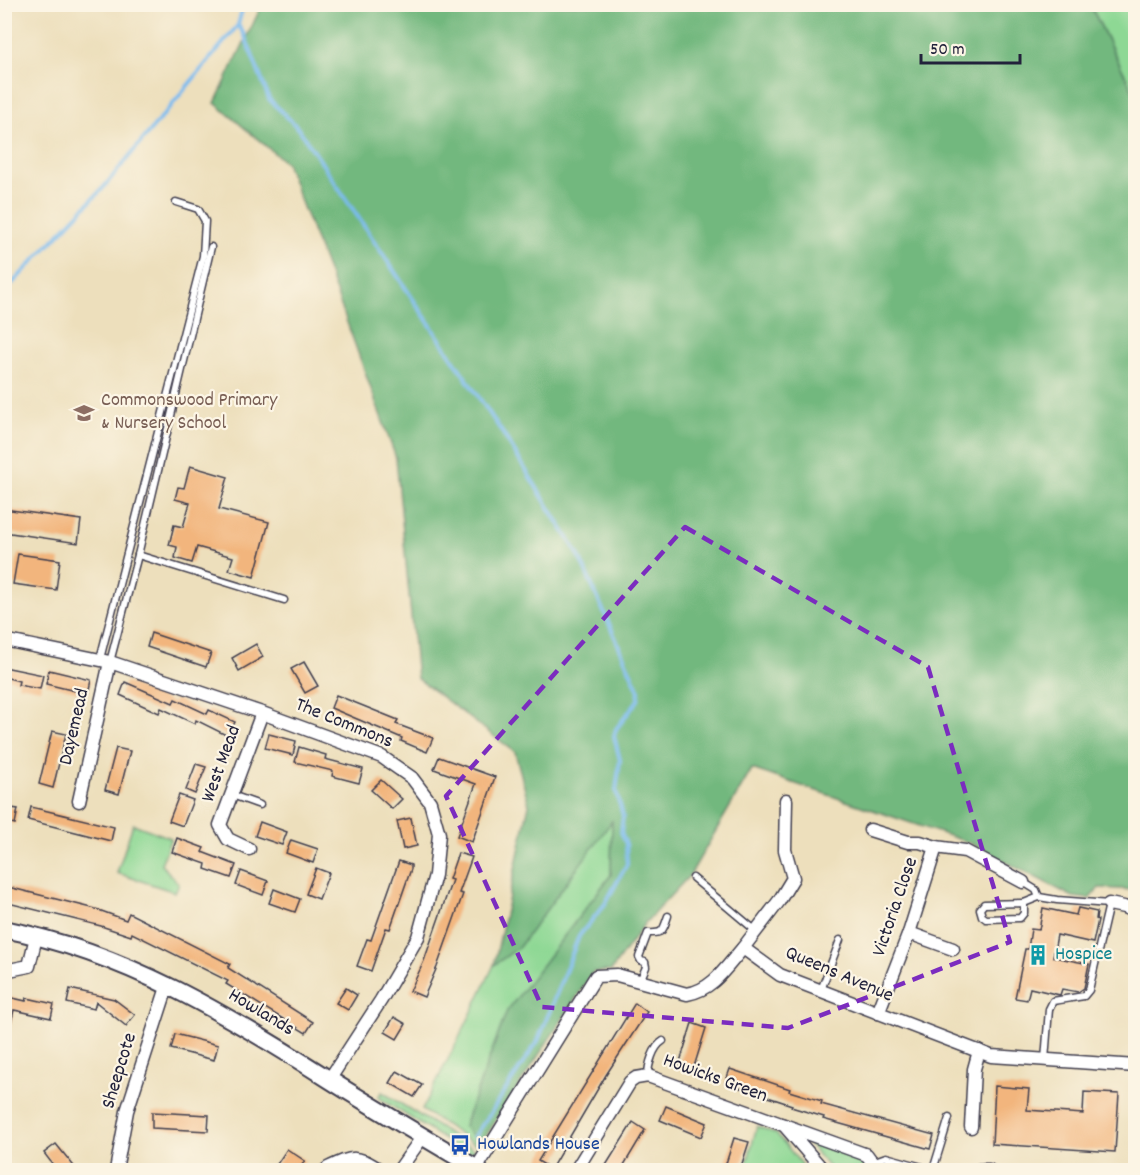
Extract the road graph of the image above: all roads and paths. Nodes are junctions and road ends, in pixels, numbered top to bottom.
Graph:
1 (176, 202) dead end
2 (211, 247) dead end
3 (138, 555) junction
4 (284, 600) dead end
5 (4, 640) edge
6 (105, 661) junction
7 (262, 713) junction
8 (231, 794) junction
9 (786, 800) dead end
10 (79, 801) dead end
11 (260, 805) dead end
12 (870, 830) dead end
13 (936, 847) junction
14 (249, 849) dead end
15 (693, 878) dead end
16 (1023, 882) joint
17 (1039, 897) junction
18 (1023, 903) junction
19 (1109, 904) junction
20 (1136, 912) edge
21 (668, 916) dead end
22 (4, 930) edge
23 (756, 931) junction
24 (909, 933) junction
25 (36, 937) junction
26 (840, 940) dead end
27 (743, 948) junction
28 (952, 949) dead end
29 (4, 971) edge
30 (639, 981) junction
31 (168, 984) junction
32 (821, 990) junction
33 (878, 1013) junction
34 (663, 1041) dead end
35 (979, 1051) junction
36 (1045, 1060) junction
37 (1136, 1066) edge
38 (648, 1076) junction
39 (329, 1080) junction
40 (949, 1118) dead end
41 (783, 1124) junction
42 (971, 1127) dead end
43 (423, 1136) junction
44 (873, 1166) edge
45 (116, 1170) edge
46 (326, 1170) edge
47 (380, 1170) edge
48 (399, 1170) edge
49 (477, 1170) edge
50 (576, 1170) edge
51 (823, 1170) edge
52 (979, 1170) edge
53 (989, 1170) edge

1 - 6 lane
2 - 3 lane
3 - 4 lane
3 - 6 lane
5 - 6 street, The Commons
6 - 7 street, The Commons
6 - 10 street, Dayemead
7 - 8 street, West Mead
7 - 39 street, The Commons
8 - 11 lane
8 - 14 street, West Mead
9 - 23 street
12 - 13 street, Victoria Close
13 - 16 street, Victoria Close
13 - 24 street, Victoria Close
15 - 23 lane
16 - 17 lane
17 - 18 lane
17 - 19 lane
18 - 18 lane
19 - 20 street
19 - 36 lane
21 - 30 lane
22 - 25 street, Howlands
23 - 27 street
24 - 28 street
24 - 33 street, Victoria Close
25 - 29 street
25 - 31 street, Howlands
26 - 32 lane
27 - 30 street
27 - 32 street, Queens Avenue
30 - 49 street
31 - 39 street, Howlands
31 - 45 street, Sheepcote
32 - 33 street, Queens Avenue
33 - 35 street, Queens Avenue
34 - 38 lane
35 - 36 street, Queens Avenue
35 - 42 street
36 - 37 street, Queens Avenue
38 - 41 street, Howicks Green
38 - 50 street, Howicks Green
39 - 43 street, Howlands
40 - 44 lane
41 - 44 street, Howicks Green
41 - 51 street, Howicks Green
43 - 48 street
43 - 49 street, Howlands
46 - 47 street
52 - 53 street

